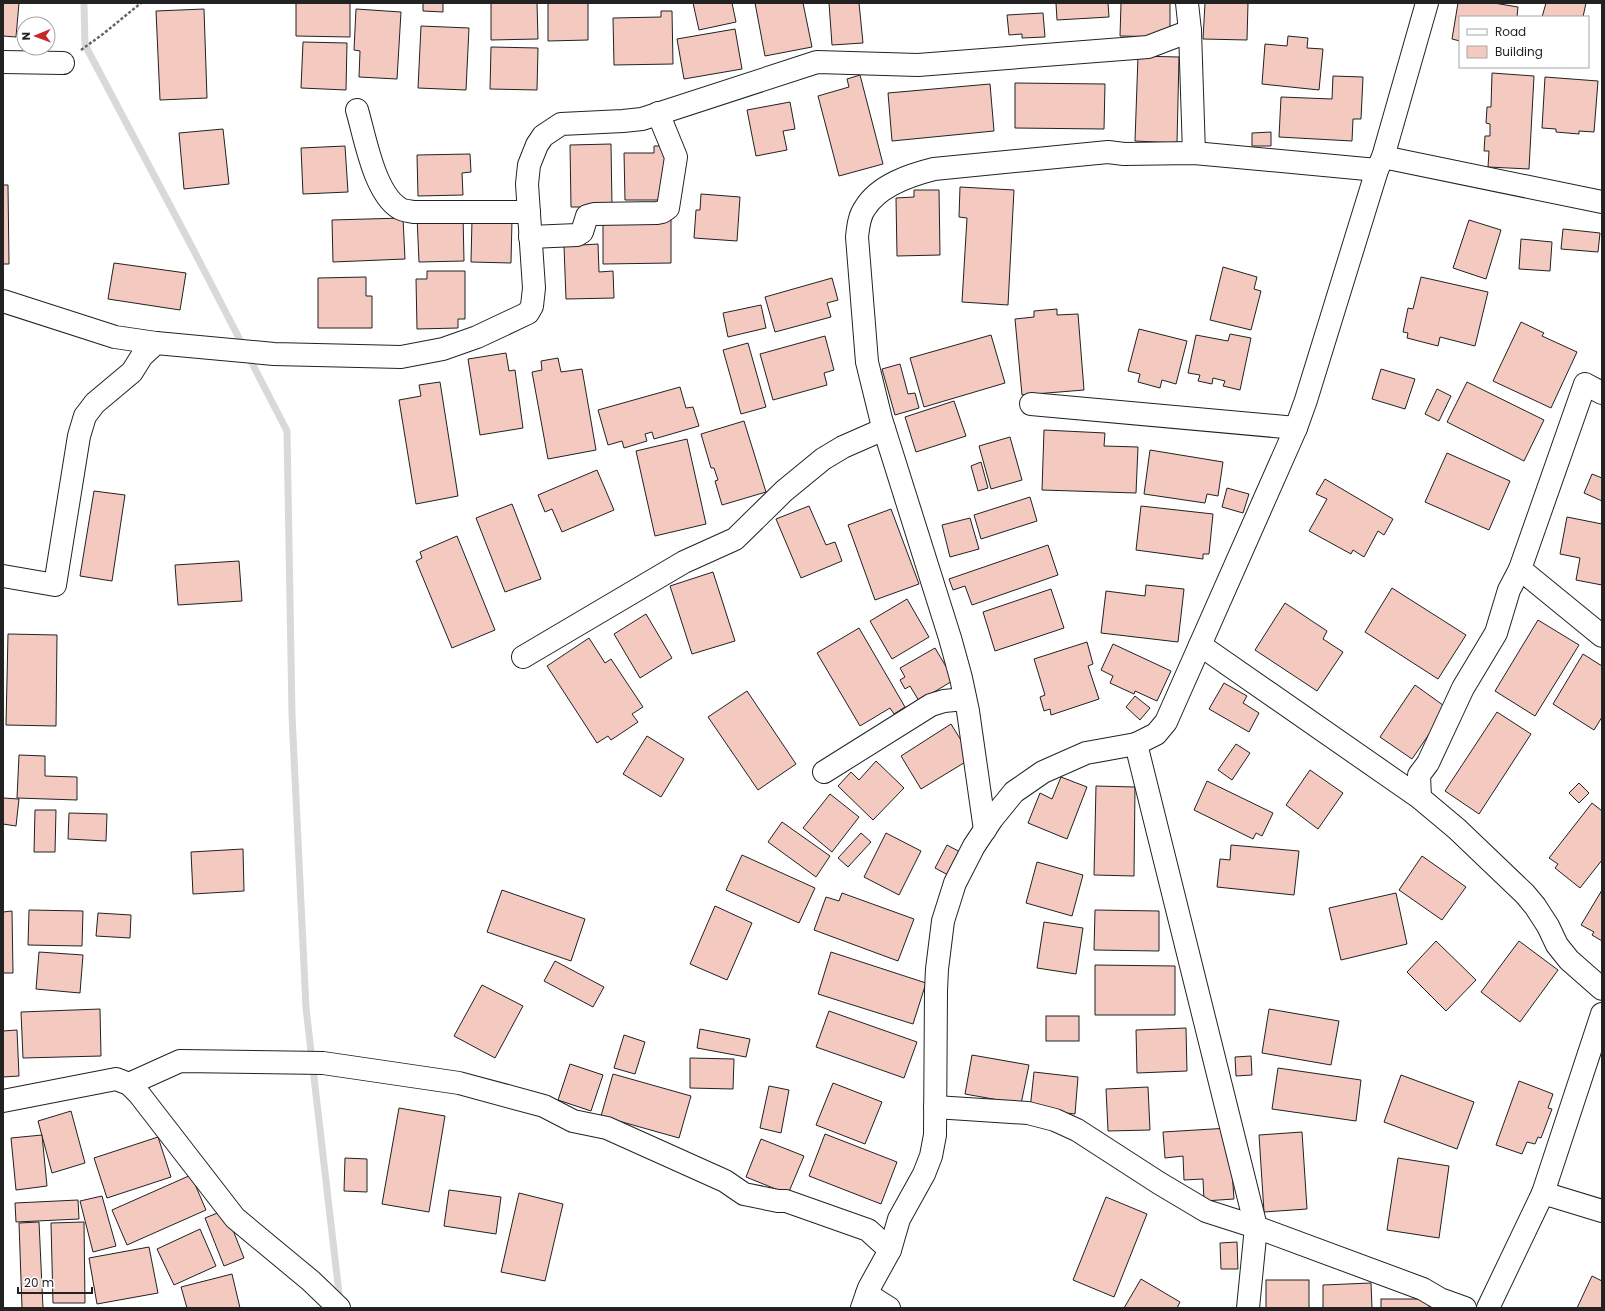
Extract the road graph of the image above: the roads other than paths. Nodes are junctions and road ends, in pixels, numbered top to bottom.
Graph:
1 (1187, 3) edge
2 (1427, 3) edge
3 (1190, 31) junction
4 (70, 58) road end
5 (3, 62) edge
6 (357, 110) dead end
7 (658, 113) junction
8 (1194, 153) junction
9 (1380, 164) junction
10 (1602, 202) edge
11 (528, 212) junction
12 (530, 237) junction
13 (3, 301) edge
14 (156, 343) junction
15 (1602, 393) edge
16 (1031, 404) dead end
17 (1296, 428) junction
18 (884, 429) junction
19 (1520, 569) junction
20 (3, 576) edge
21 (1602, 636) edge
22 (1200, 646) junction
23 (523, 657) dead end
24 (965, 699) junction
25 (1136, 744) junction
26 (824, 772) dead end
27 (1420, 798) junction
28 (985, 830) junction
29 (1602, 989) edge
30 (1602, 1014) edge
31 (129, 1084) junction
32 (3, 1101) edge
33 (935, 1107) junction
34 (1543, 1193) junction
35 (1602, 1211) edge
36 (1256, 1227) junction
37 (890, 1250) junction
38 (864, 1301) edge
39 (339, 1308) edge
40 (889, 1308) edge
41 (1248, 1308) edge
42 (1465, 1308) edge
43 (1488, 1308) edge

1 - 3 street
2 - 9 street
3 - 7 street
3 - 8 street
4 - 5 street
6 - 11 street
7 - 11 street
7 - 12 street
8 - 9 street
8 - 18 street
9 - 10 street
9 - 17 street
11 - 12 street
12 - 14 street
13 - 14 street
14 - 20 street
15 - 19 street
16 - 17 street
17 - 22 street
18 - 23 street
18 - 24 street
19 - 21 street
19 - 27 street
22 - 25 street
22 - 27 street
24 - 26 street
24 - 28 street
25 - 28 street
25 - 36 street
27 - 29 street
28 - 33 street
30 - 34 street
31 - 32 street
31 - 37 street
31 - 39 street
33 - 36 street
33 - 37 street
34 - 35 street
34 - 43 street
36 - 41 street
36 - 42 street
37 - 38 street
38 - 40 street

